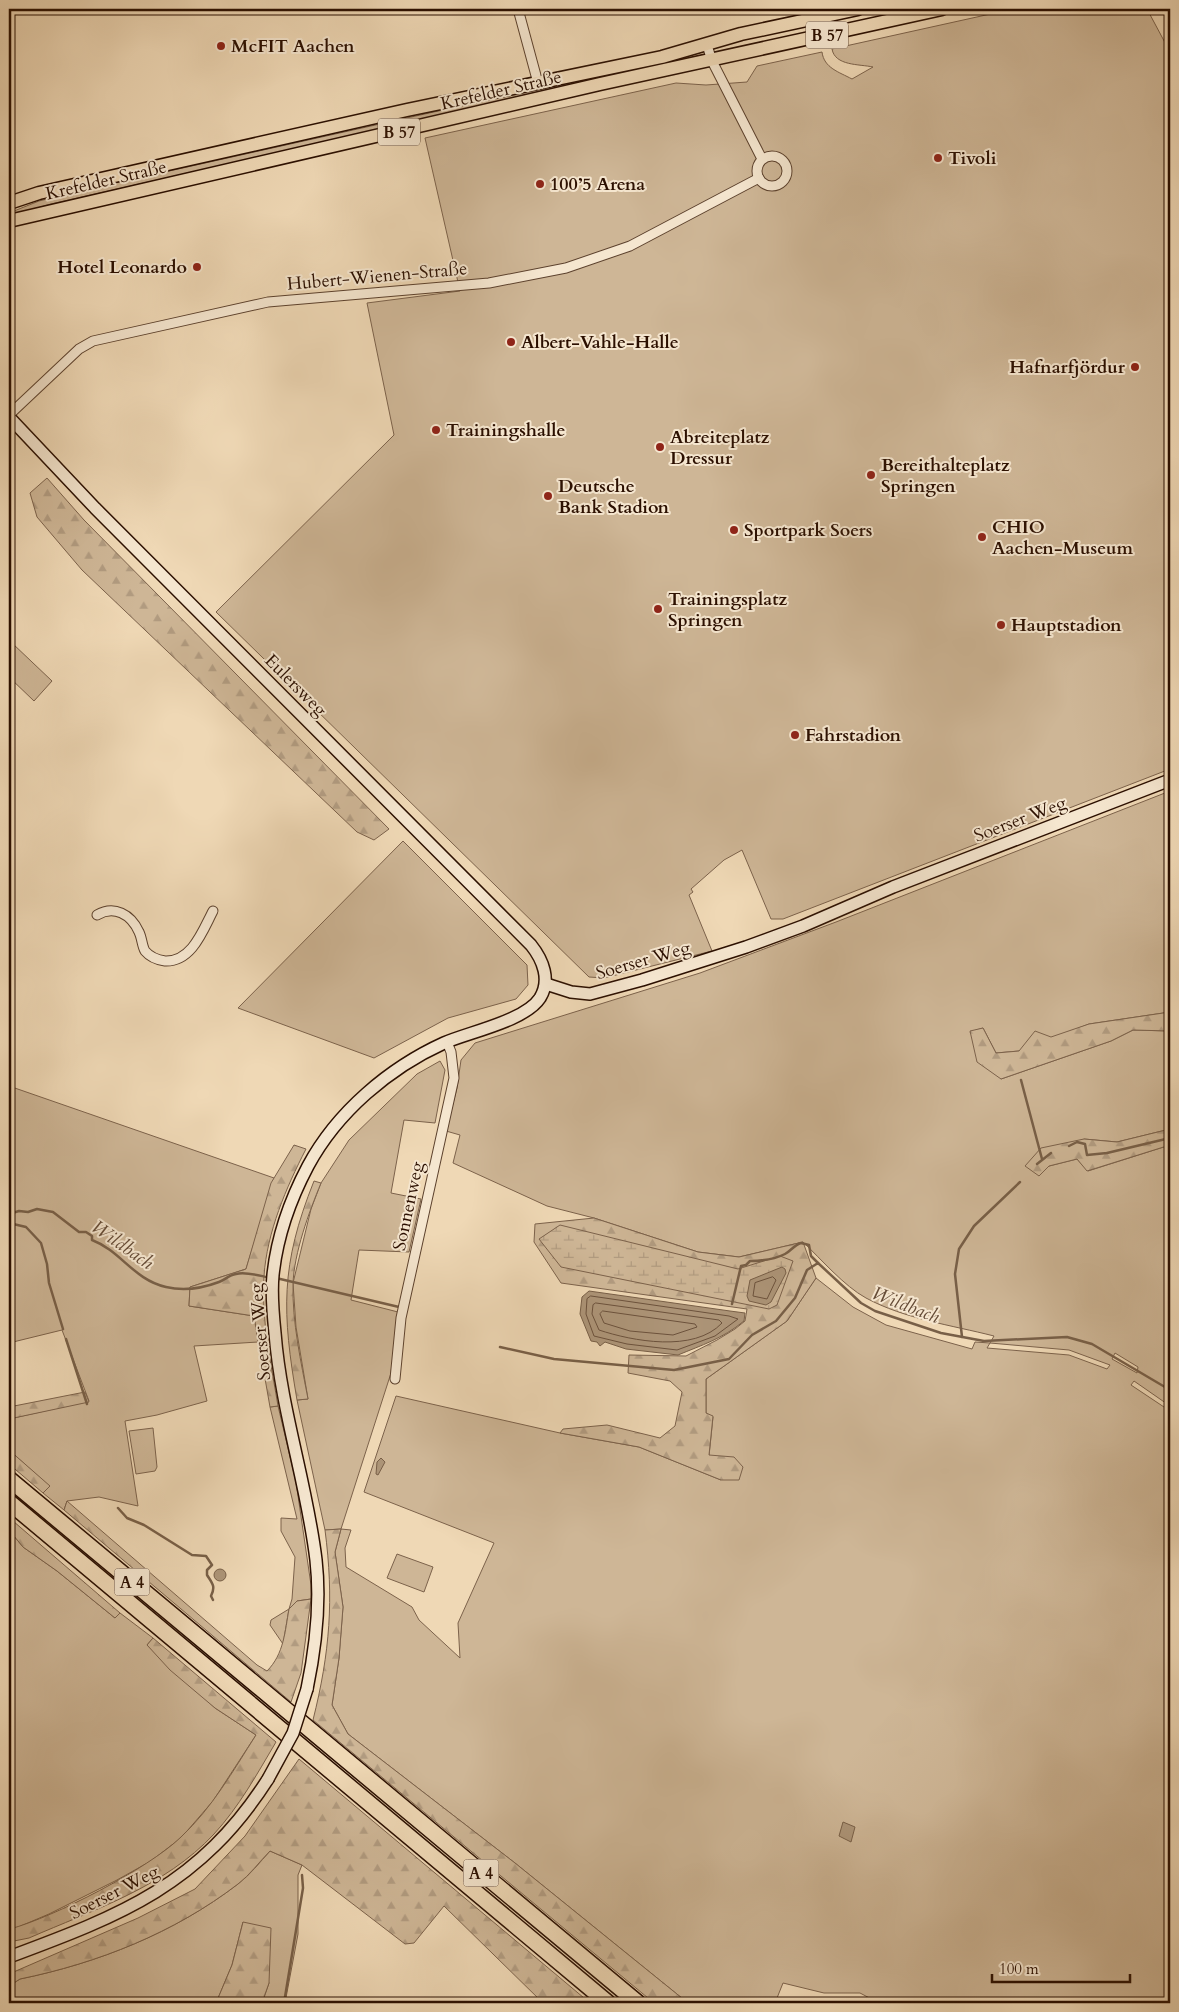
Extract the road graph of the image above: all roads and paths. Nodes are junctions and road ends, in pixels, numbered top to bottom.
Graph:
1 (518, 9) edge
2 (858, 9) edge
3 (942, 9) edge
4 (708, 45) junction
5 (712, 61) junction
6 (538, 83) junction
7 (762, 159) junction
8 (758, 178) junction
9 (9, 203) edge
10 (9, 221) edge
11 (9, 416) edge
12 (1170, 780) edge
13 (213, 911) dead end
14 (97, 915) dead end
15 (546, 984) junction
16 (447, 1042) junction
17 (395, 1379) dead end
18 (9, 1479) edge
19 (9, 1502) edge
20 (9, 1957) edge
21 (608, 2003) edge
22 (638, 2003) edge

1 - 6 street
2 - 4 main road, Krefelder Straße / B 57
3 - 5 main road, Krefelder Straße / B 57
4 - 5 street
4 - 6 main road, Krefelder Straße / B 57
5 - 7 street
5 - 10 main road, Krefelder Straße / B 57
6 - 9 main road, Krefelder Straße / B 57
7 - 8 street
7 - 8 street
8 - 11 street, Hubert-Wienen-Straße
11 - 15 main road, Eulersweg
12 - 15 main road, Soerser Weg
13 - 14 street
15 - 16 main road, Soerser Weg
16 - 17 street, Sonnenweg
16 - 20 main road, Soerser Weg, bridge
18 - 22 highway, A 4
19 - 21 highway, A 4

